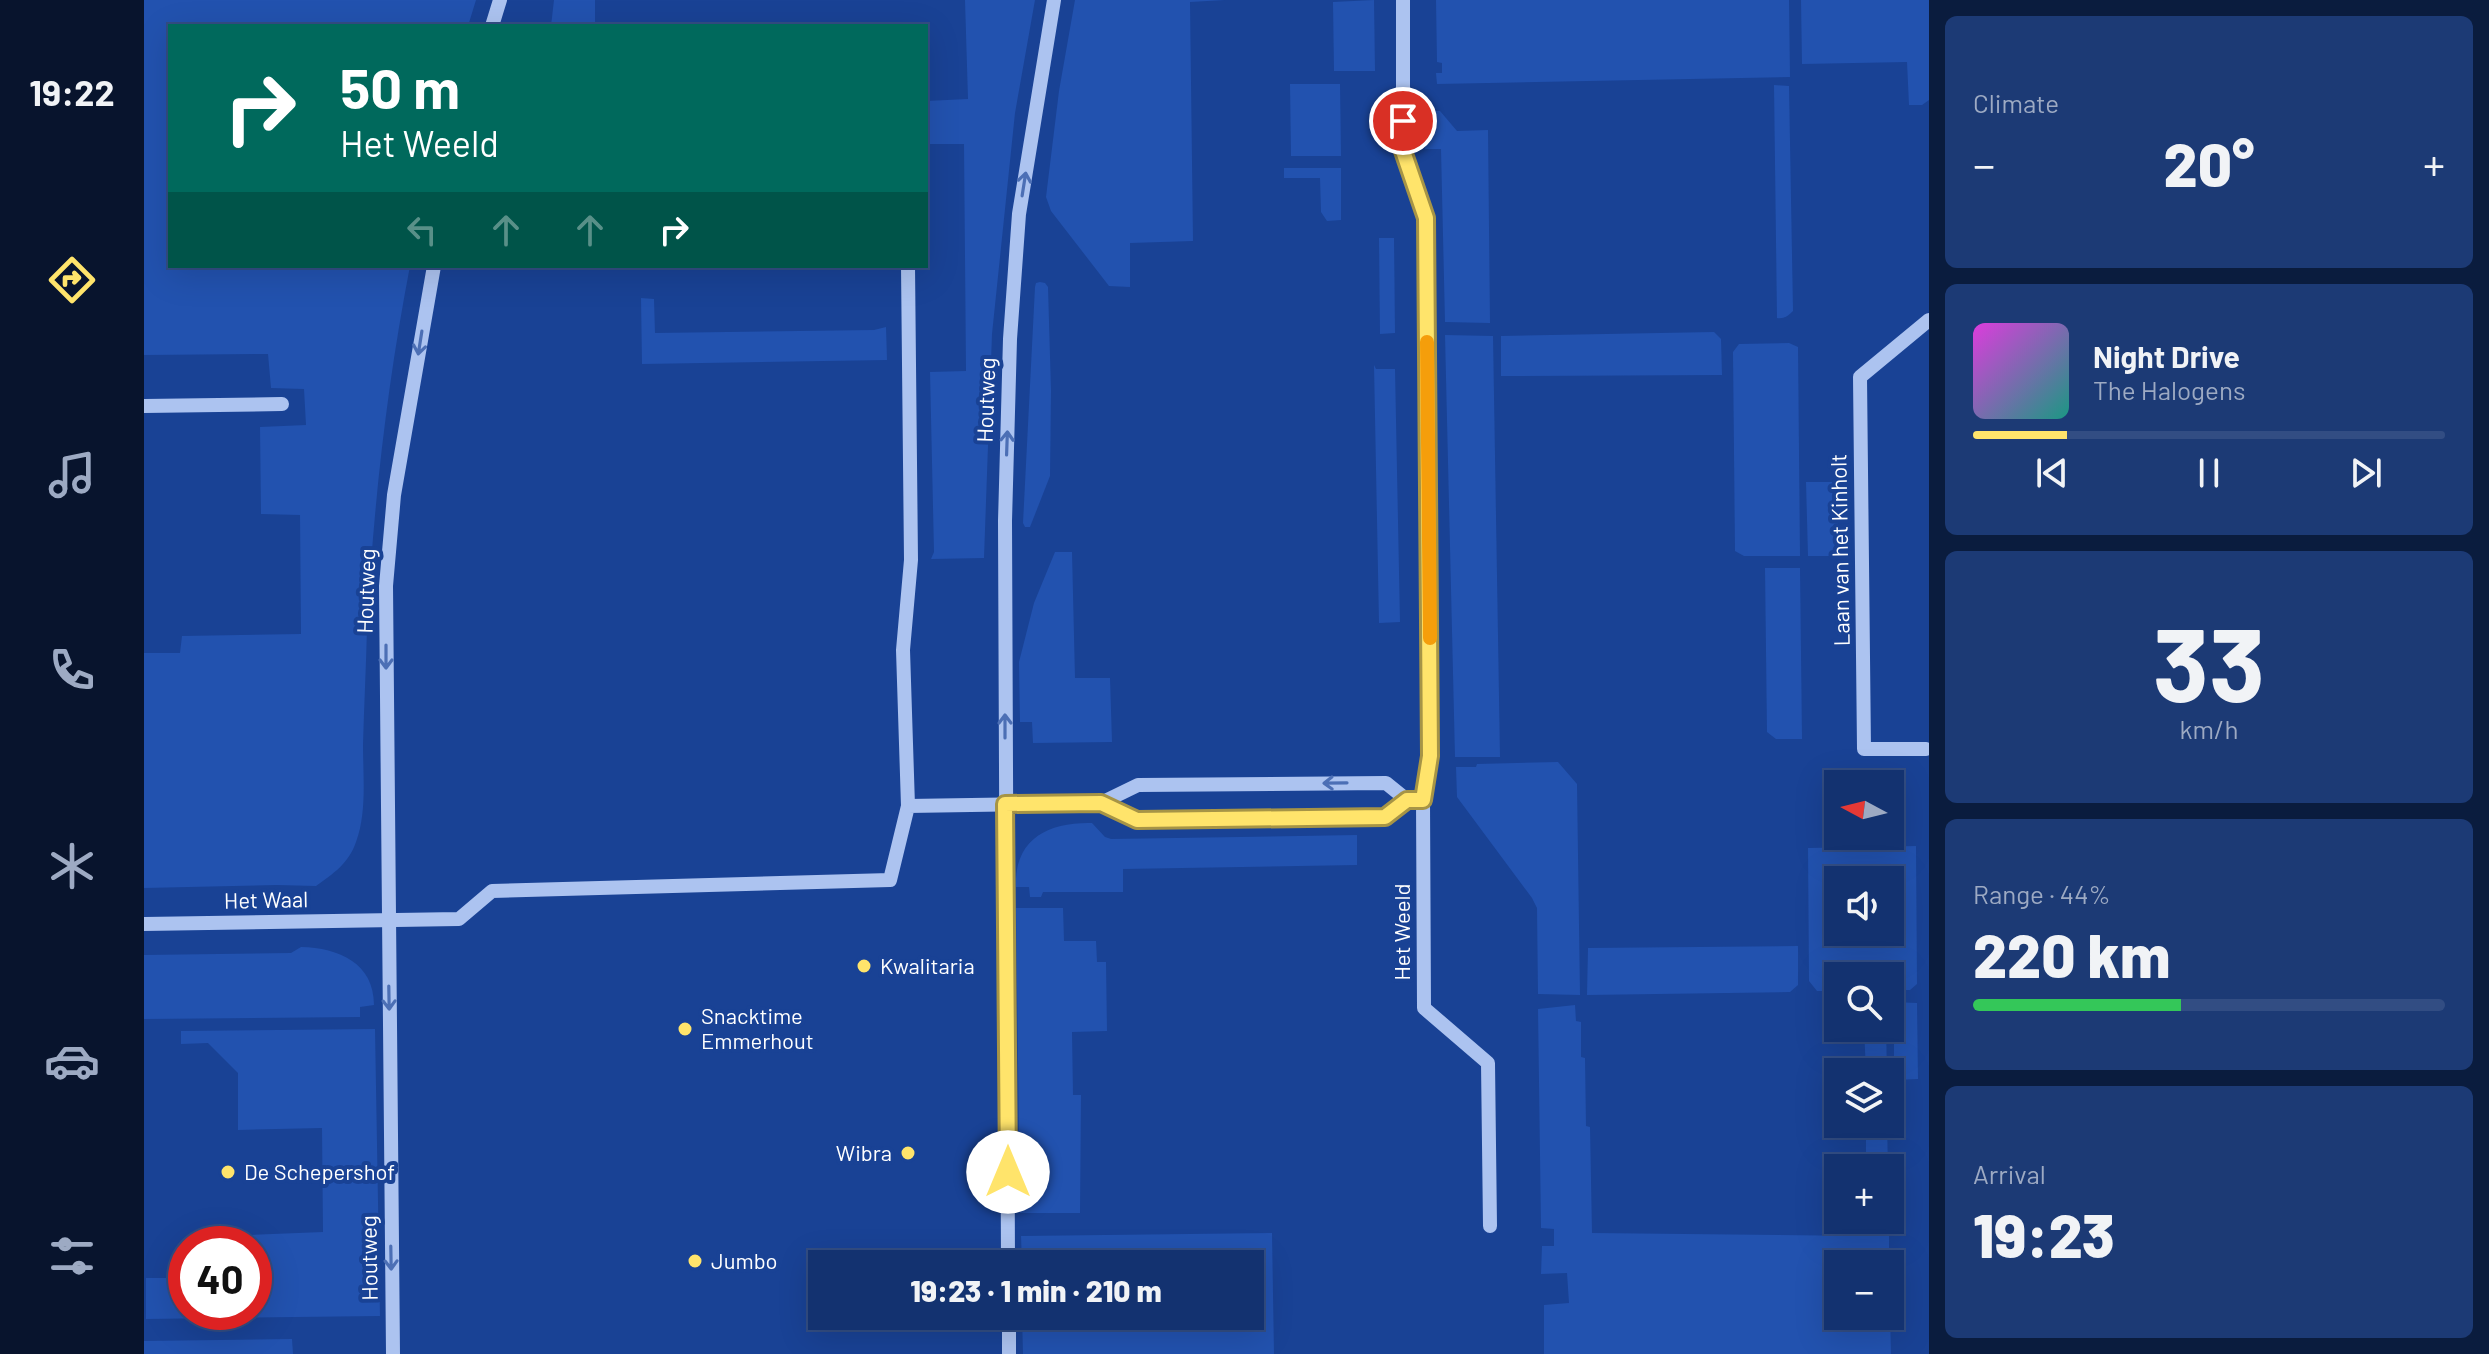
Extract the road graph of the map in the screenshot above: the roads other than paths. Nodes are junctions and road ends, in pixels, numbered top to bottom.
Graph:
1 (500, 0) edge
2 (1054, 0) edge
3 (1403, 0) edge
4 (493, 24) edge
5 (434, 268) edge
6 (908, 268) edge
7 (1929, 320) edge
8 (282, 404) dead end
9 (144, 406) edge
10 (1926, 749) dead end
11 (1407, 800) junction
12 (1423, 800) junction
13 (1101, 803) junction
14 (1005, 804) junction
15 (908, 806) junction
16 (388, 920) junction
17 (144, 924) edge
18 (1490, 1226) dead end
19 (1008, 1250) edge
20 (1009, 1330) edge
21 (393, 1354) edge
22 (1009, 1354) edge

1 - 4 street
14 -> 2 street, Houtweg
3 - 12 street, Het Weeld
5 -> 16 street, Houtweg
6 - 15 street
7 - 10 street, Laan van het Kinholt
8 - 9 street
11 - 12 street
11 - 13 street
11 -> 13 street
12 - 18 street, Het Weeld
13 - 14 street
14 - 15 street
14 - 19 street, Houtweg
15 - 16 street
16 - 17 street, Het Waal
16 -> 21 street, Houtweg
20 - 22 street

